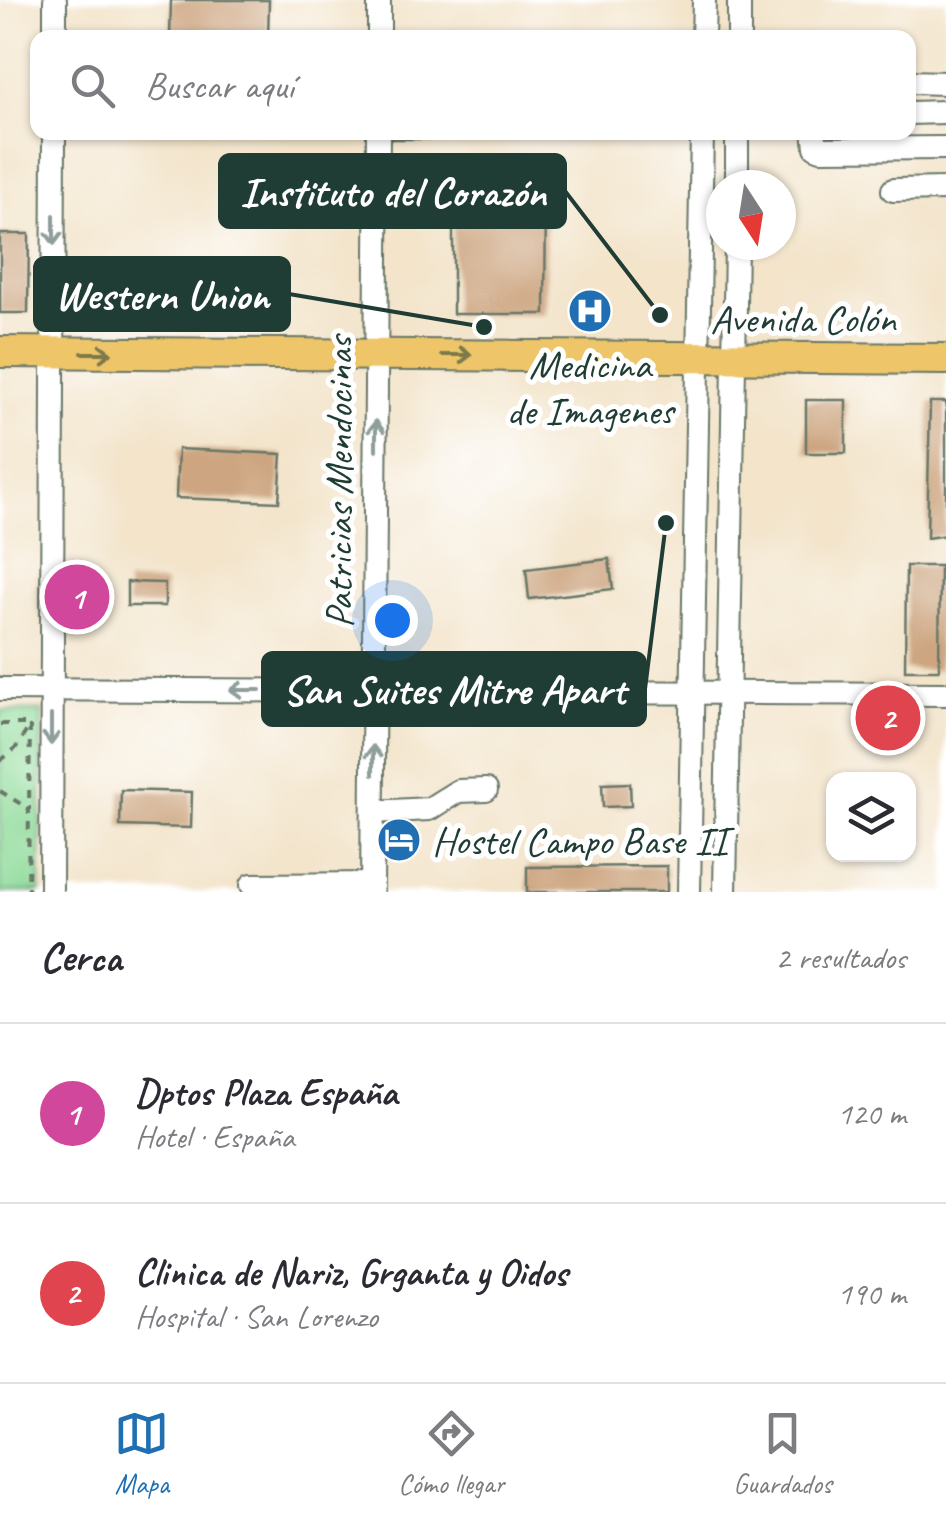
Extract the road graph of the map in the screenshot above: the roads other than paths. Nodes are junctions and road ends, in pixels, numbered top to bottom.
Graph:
1 (55, 0) edge
2 (379, 0) edge
3 (704, 0) edge
4 (740, 0) edge
5 (54, 30) edge
6 (379, 30) edge
7 (703, 30) edge
8 (739, 30) edge
9 (916, 82) edge
10 (946, 83) edge
11 (946, 112) edge
12 (916, 113) edge
13 (54, 140) edge
14 (378, 140) edge
15 (702, 140) edge
16 (737, 140) edge
17 (815, 140) edge
18 (946, 148) edge
19 (736, 170) edge
20 (892, 190) dead end
21 (946, 190) edge
22 (736, 260) edge
23 (0, 352) edge
24 (53, 352) junction
25 (376, 355) junction
26 (698, 357) junction
27 (734, 357) junction
28 (946, 359) edge
29 (0, 689) edge
30 (52, 689) junction
31 (374, 691) junction
32 (692, 693) junction
33 (728, 693) junction
34 (946, 694) edge
35 (486, 790) dead end
36 (373, 812) junction
37 (252, 885) dead end
38 (372, 888) edge
39 (51, 892) edge
40 (689, 892) edge
41 (725, 892) edge

1 - 5 street
2 - 6 street
3 - 7 street
4 - 8 street
9 - 10 street
11 - 12 street
13 -> 24 street
14 - 25 street, Patricias Mendocinas
15 - 26 street
16 - 19 street
17 - 18 street
20 - 21 street
22 - 27 street
23 - 24 main road, Avenida Colón
24 -> 25 main road, Avenida Colón
24 - 30 street
25 -> 26 main road, Avenida Colón
31 -> 25 street, Patricias Mendocinas
26 - 27 main road, Avenida Colón
26 - 32 street
27 - 28 main road, Avenida Colón
27 - 33 street
29 - 30 street
31 -> 30 street
30 -> 39 street
31 - 32 street
36 -> 31 street, Patricias Mendocinas
32 - 33 street
32 - 40 street
33 - 34 street
33 - 41 street
35 - 36 street
36 - 38 street, Patricias Mendocinas
37 - 38 street

